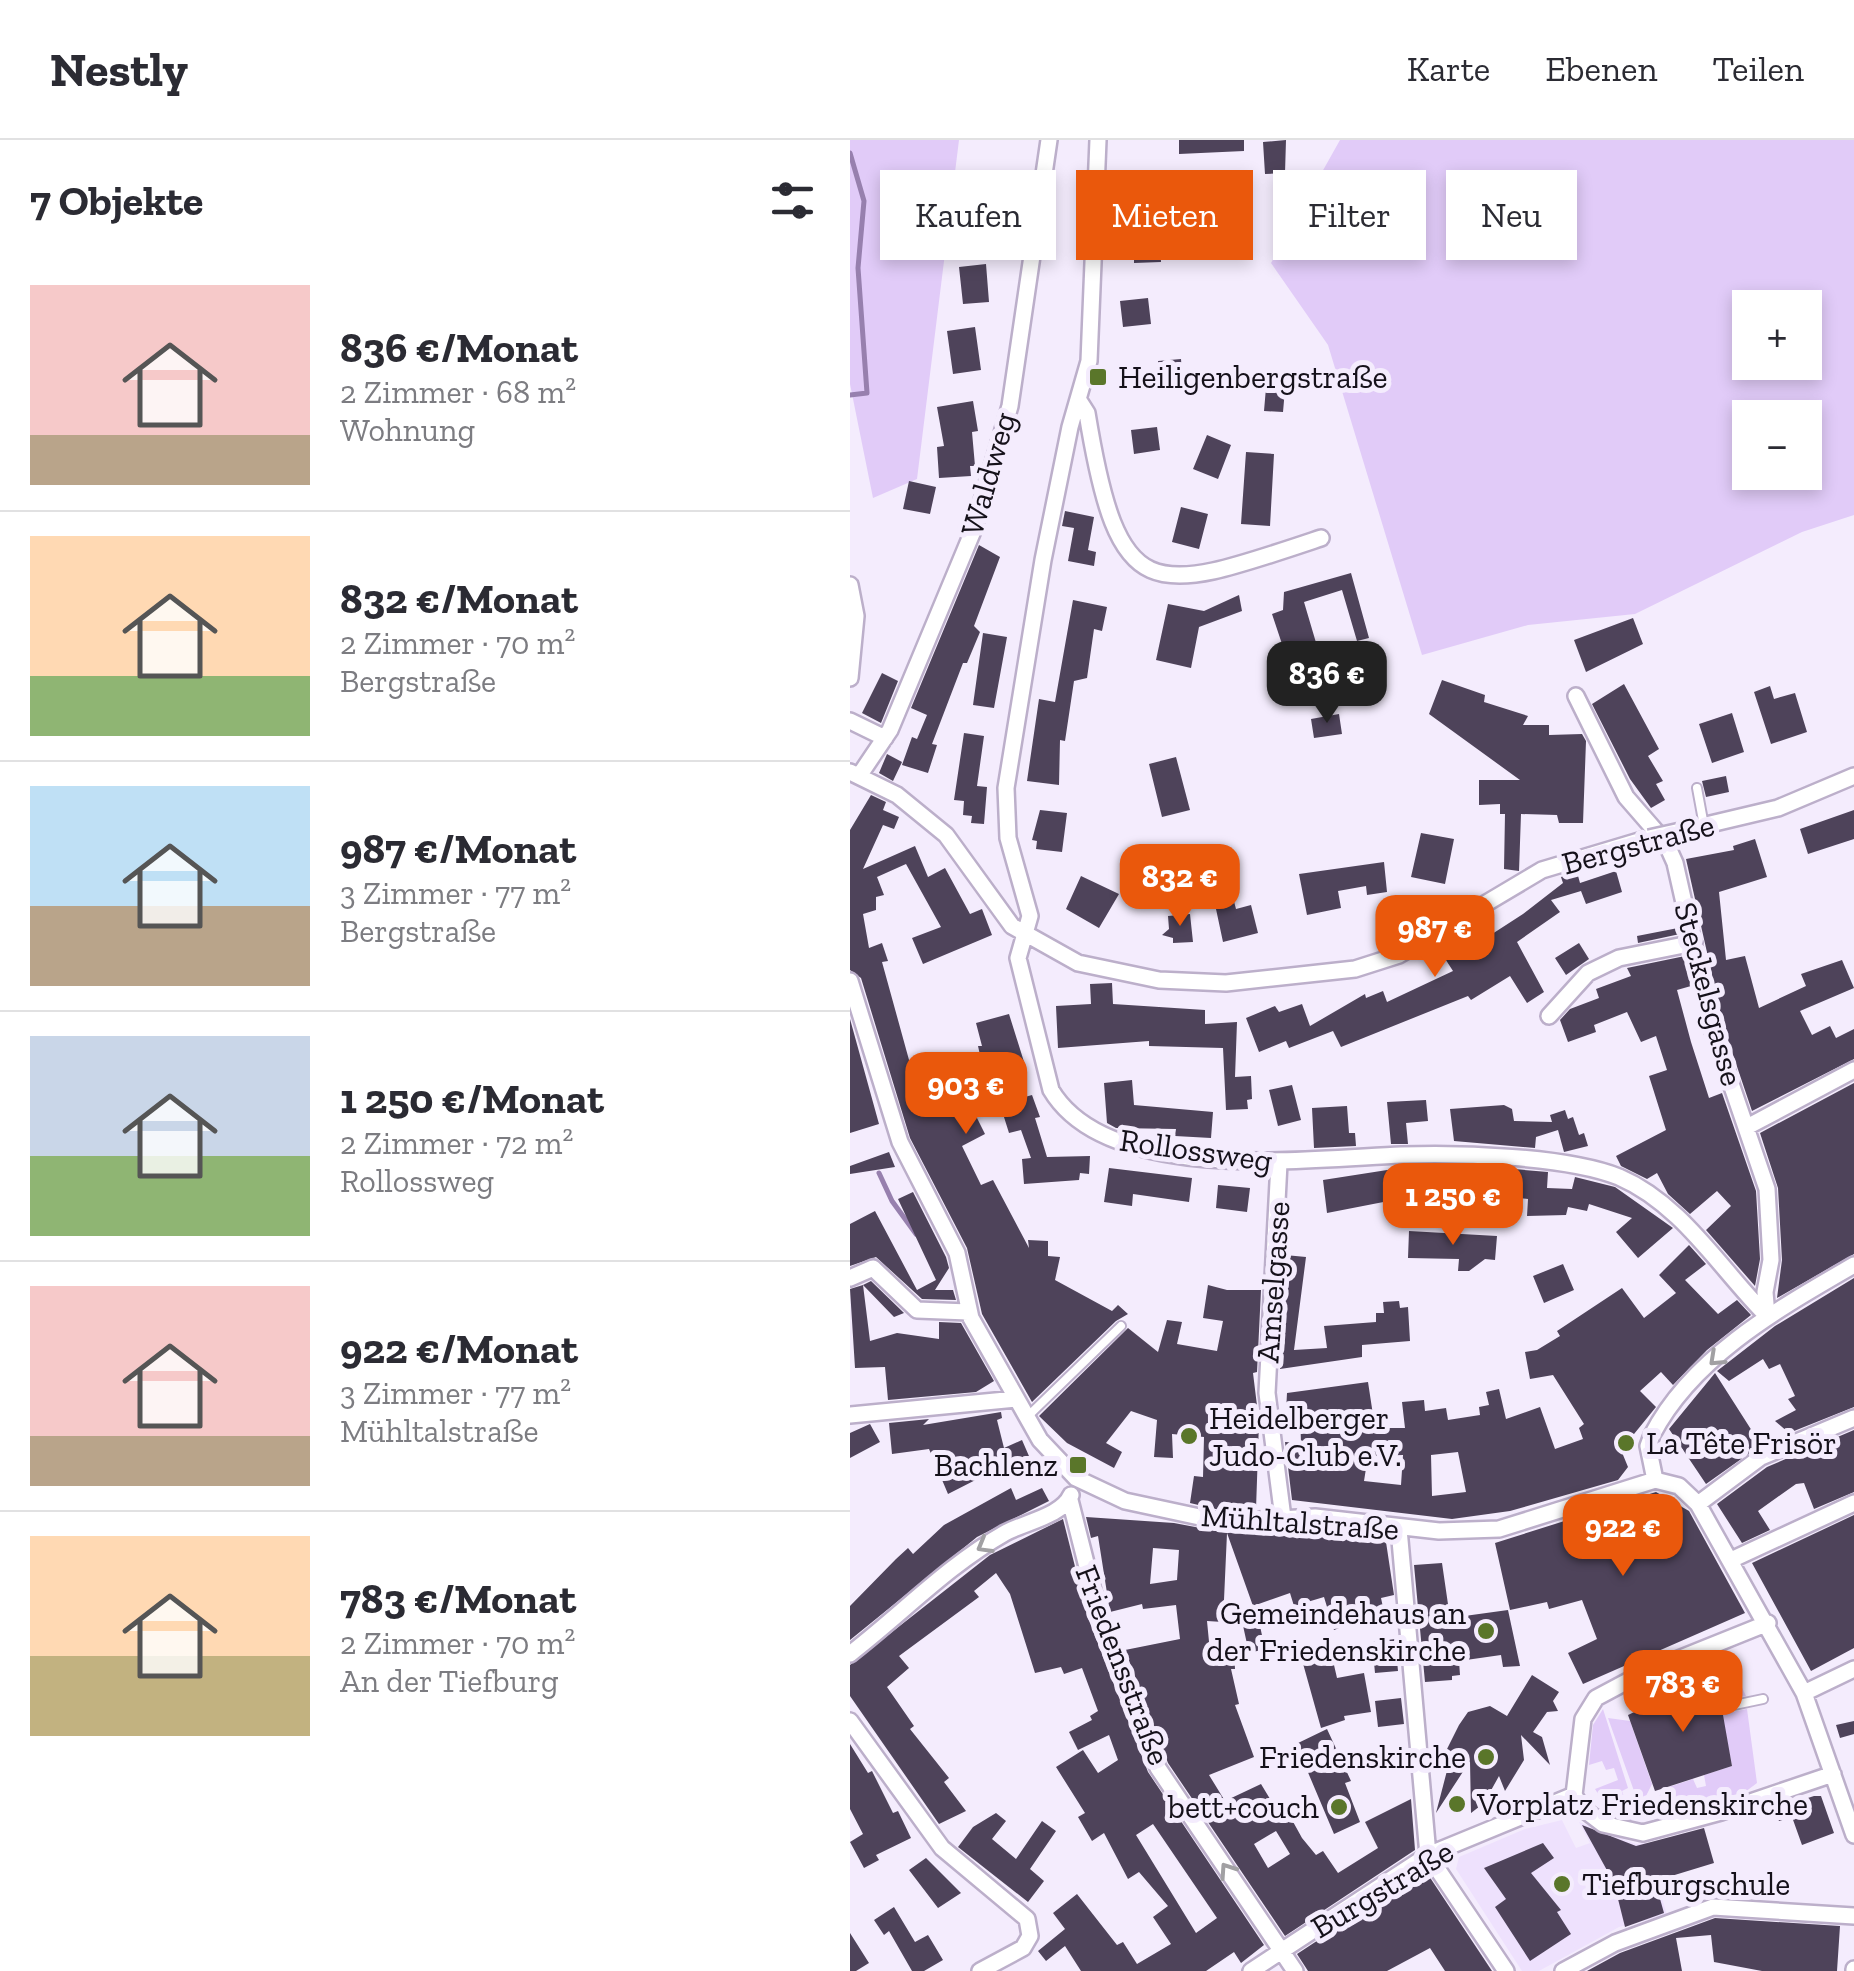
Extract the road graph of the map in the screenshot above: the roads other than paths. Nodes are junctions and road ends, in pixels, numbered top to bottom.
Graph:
1 (1048, 140) edge
2 (1098, 140) edge
3 (1080, 402) junction
4 (1321, 538) dead end
5 (850, 585) edge
6 (850, 678) edge
7 (1576, 696) dead end
8 (850, 721) edge
9 (885, 738) junction
10 (854, 774) edge
11 (1854, 776) edge
12 (1697, 788) dead end
13 (1704, 826) junction
14 (1024, 933) junction
15 (1694, 943) junction
16 (850, 981) edge
17 (1550, 1016) dead end
18 (1854, 1070) edge
19 (1746, 1128) junction
20 (1279, 1164) junction
21 (1854, 1265) edge
22 (850, 1278) edge
23 (968, 1312) junction
24 (1767, 1316) junction
25 (1121, 1326) dead end
26 (1016, 1399) junction
27 (850, 1415) edge
28 (1026, 1418) junction
29 (1854, 1418) edge
30 (1076, 1478) junction
31 (1655, 1480) junction
32 (1070, 1500) junction
33 (1698, 1504) junction
34 (1854, 1504) edge
35 (1282, 1518) junction
36 (1398, 1529) junction
37 (1732, 1560) junction
38 (1768, 1624) junction
39 (850, 1654) edge
40 (1854, 1669) edge
41 (1804, 1693) junction
42 (1763, 1699) dead end
43 (1720, 1708) dead end
44 (850, 1721) edge
45 (1833, 1774) junction
46 (1574, 1795) junction
47 (1854, 1835) edge
48 (1428, 1855) junction
49 (1854, 1916) edge
50 (1281, 1951) junction
51 (984, 1970) edge
52 (1250, 1971) edge
53 (1294, 1971) edge
54 (1506, 1971) edge
55 (1563, 1971) edge

1 - 9 street, Waldweg
2 - 3 street
3 - 4 street
3 - 14 street, Rollossweg
5 - 6 street
7 - 15 street, Steckelsgasse
8 - 9 street
9 - 10 street, Waldweg
10 - 14 street, Bergstraße
11 - 13 street, Bergstraße
12 - 13 lane
13 - 14 street, Bergstraße, bridge
14 - 20 street, Rollossweg
15 - 17 street
15 - 19 street, Steckelsgasse
16 - 23 street, Mühltalstraße
18 - 19 street
19 - 24 street, Steckelsgasse
20 - 24 street, Rollossweg
20 - 35 street, Amselgasse
21 - 24 street
22 - 23 street
23 - 26 street, Mühltalstraße
24 -> 31 street
25 - 28 lane
26 - 27 street
26 - 28 street, Mühltalstraße
28 - 30 street, Mühltalstraße
29 - 33 street
30 - 32 street
30 - 35 street, Mühltalstraße
31 - 33 street
31 - 36 street, Mühltalstraße
32 -> 39 street
50 -> 32 street, Friedensstraße
33 - 37 street
34 - 37 street
35 - 36 street, Mühltalstraße
36 - 48 street
37 - 38 street
38 - 41 street
38 - 46 street
40 - 41 street
41 - 45 street
42 - 43 lane
44 - 51 street
45 - 46 street
45 - 47 street
46 - 48 street, Burgstraße
48 - 50 street, Burgstraße
48 - 54 street
49 - 55 street
50 - 52 street, Burgstraße
50 - 53 street, Friedensstraße

